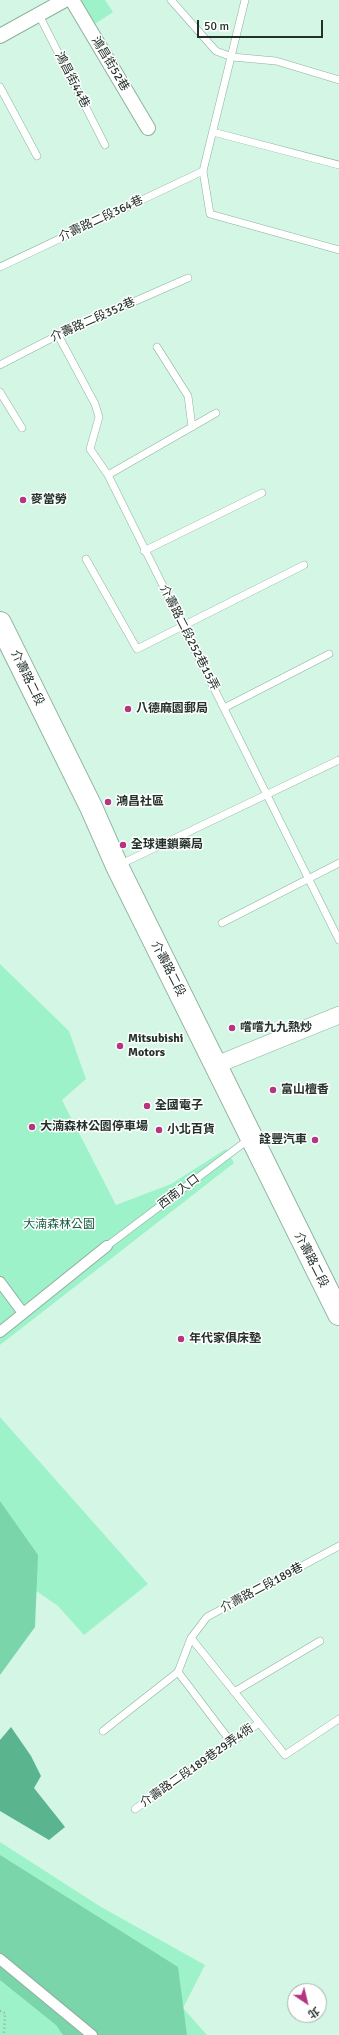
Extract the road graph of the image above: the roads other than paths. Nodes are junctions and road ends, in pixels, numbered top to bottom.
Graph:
1 (65, 0) edge
2 (72, 0) edge
3 (171, 0) edge
4 (245, 0) edge
5 (39, 15) junction
6 (0, 36) edge
7 (232, 57) junction
8 (339, 80) edge
9 (0, 87) edge
10 (148, 128) dead end
11 (213, 132) junction
12 (105, 145) dead end
13 (37, 156) dead end
14 (339, 165) edge
15 (203, 171) junction
16 (339, 250) edge
17 (0, 267) edge
18 (188, 278) dead end
19 (58, 335) junction
20 (157, 346) dead end
21 (0, 365) edge
22 (0, 392) edge
23 (216, 413) dead end
24 (192, 427) junction
25 (22, 428) dead end
26 (108, 475) junction
27 (262, 494) dead end
28 (144, 551) junction
29 (86, 559) dead end
30 (304, 565) dead end
31 (0, 623) edge
32 (182, 626) junction
33 (329, 654) dead end
34 (224, 708) junction
35 (339, 760) edge
36 (268, 794) junction
37 (339, 863) edge
38 (117, 866) junction
39 (309, 878) junction
40 (222, 923) dead end
41 (339, 940) edge
42 (339, 1015) edge
43 (216, 1064) junction
44 (252, 1138) junction
45 (107, 1246) joint
46 (0, 1282) edge
47 (23, 1313) junction
48 (339, 1314) edge
49 (0, 1332) edge
50 (339, 1546) edge
51 (191, 1638) junction
52 (320, 1642) dead end
53 (178, 1672) junction
54 (234, 1692) junction
55 (339, 1719) edge
56 (259, 1723) junction
57 (103, 1732) dead end
58 (231, 1742) junction
59 (135, 1809) dead end
60 (0, 1958) edge
61 (92, 2035) edge

1 - 5 street
2 - 10 street, 鴻昌街52巷
3 - 7 lane
4 - 7 lane
5 - 6 street
5 - 12 lane, 鴻昌街44巷
7 - 8 lane
7 - 11 lane
9 - 13 lane
11 - 14 lane
11 - 15 lane
15 - 16 lane
15 - 17 lane, 介壽路二段364巷
18 - 19 lane, 介壽路二段352巷
19 - 21 lane, 介壽路二段352巷
19 - 26 lane, 介壽路二段252巷15弄
20 - 24 lane
22 - 25 lane
23 - 24 lane
24 - 26 lane
26 - 28 lane, 介壽路二段252巷15弄
27 - 28 lane
28 - 32 lane, 介壽路二段252巷15弄
29 - 32 lane
30 - 32 lane
31 - 38 main road, 介壽路二段
32 - 34 lane, 介壽路二段252巷15弄
33 - 34 lane
34 - 36 lane, 介壽路二段252巷15弄
35 - 36 lane
36 - 38 lane
36 - 39 lane, 介壽路二段252巷15弄
37 - 39 lane
38 - 43 main road, 介壽路二段
39 - 40 lane
39 - 41 lane, 介壽路二段252巷15弄
42 - 43 street
43 - 44 main road, 介壽路二段
44 - 45 lane, 西南入口
44 - 48 main road, 介壽路二段
45 - 47 street
46 - 47 street
47 - 49 street
50 - 51 lane, 介壽路二段189巷
51 - 53 lane, 介壽路二段189巷
51 - 54 lane
52 - 54 lane
53 - 57 lane
53 - 58 lane
54 - 56 lane
55 - 56 lane
56 - 58 lane, 介壽路二段189巷29弄4衖
58 - 59 lane, 介壽路二段189巷29弄4衖
60 - 61 street

